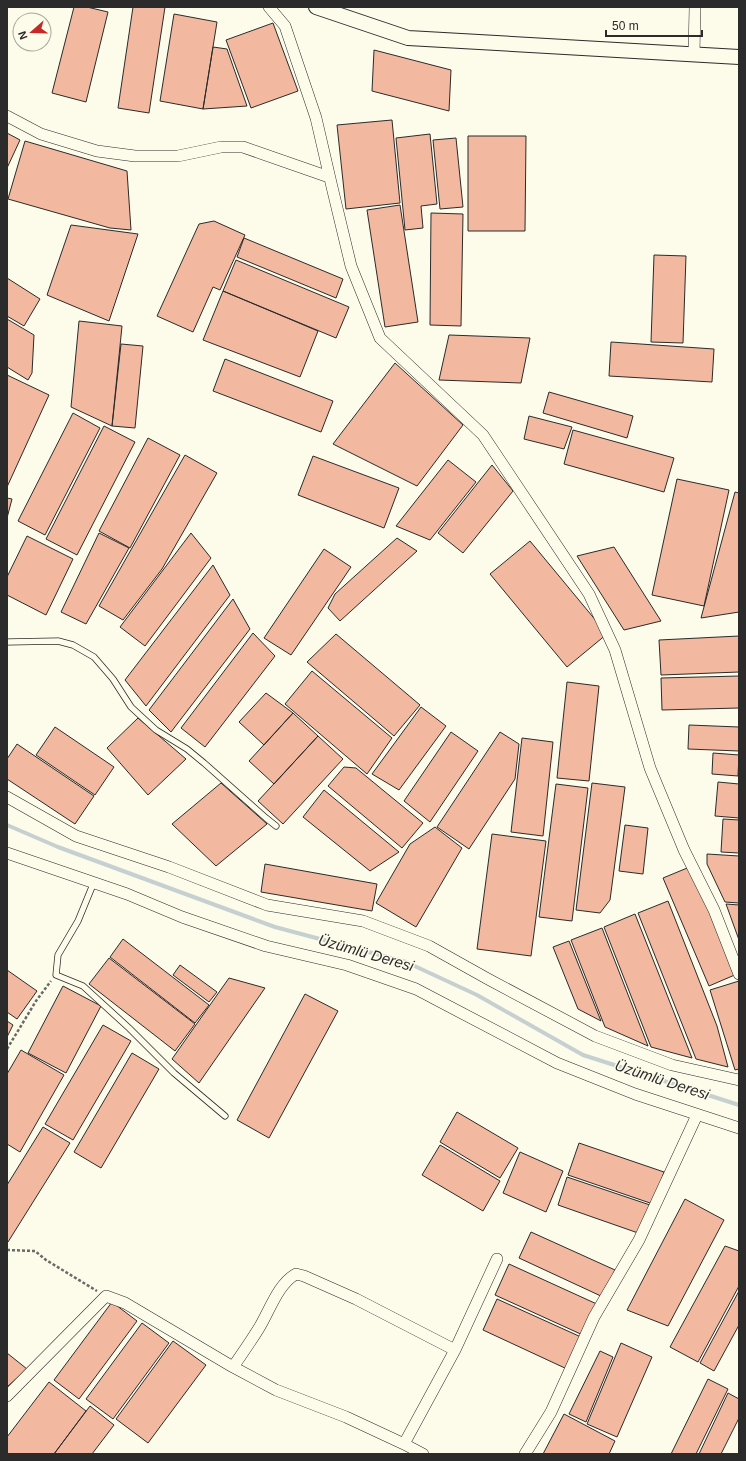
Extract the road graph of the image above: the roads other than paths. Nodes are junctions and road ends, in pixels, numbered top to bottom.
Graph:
1 (269, 7) edge
2 (316, 7) edge
3 (695, 7) edge
4 (694, 54) junction
5 (739, 57) edge
6 (7, 116) edge
7 (329, 177) junction
8 (7, 642) edge
9 (7, 797) edge
10 (276, 826) dead end
11 (7, 853) edge
12 (94, 882) junction
13 (739, 974) edge
14 (739, 1080) edge
15 (697, 1115) junction
16 (225, 1116) dead end
17 (739, 1128) edge
18 (497, 1259) dead end
19 (455, 1350) junction
20 (233, 1367) junction
21 (7, 1396) edge
22 (404, 1444) junction
23 (422, 1454) edge
24 (525, 1454) edge

1 - 7 street
2 - 4 street
3 - 4 street
4 - 5 street
6 - 7 street
7 - 13 street
8 - 10 lane
9 - 14 street
11 - 12 street
12 - 15 street
12 - 16 lane
15 - 17 street
15 - 24 street
18 - 19 street
19 - 20 street
19 - 22 street
20 - 21 street
20 - 22 street
22 - 23 street

